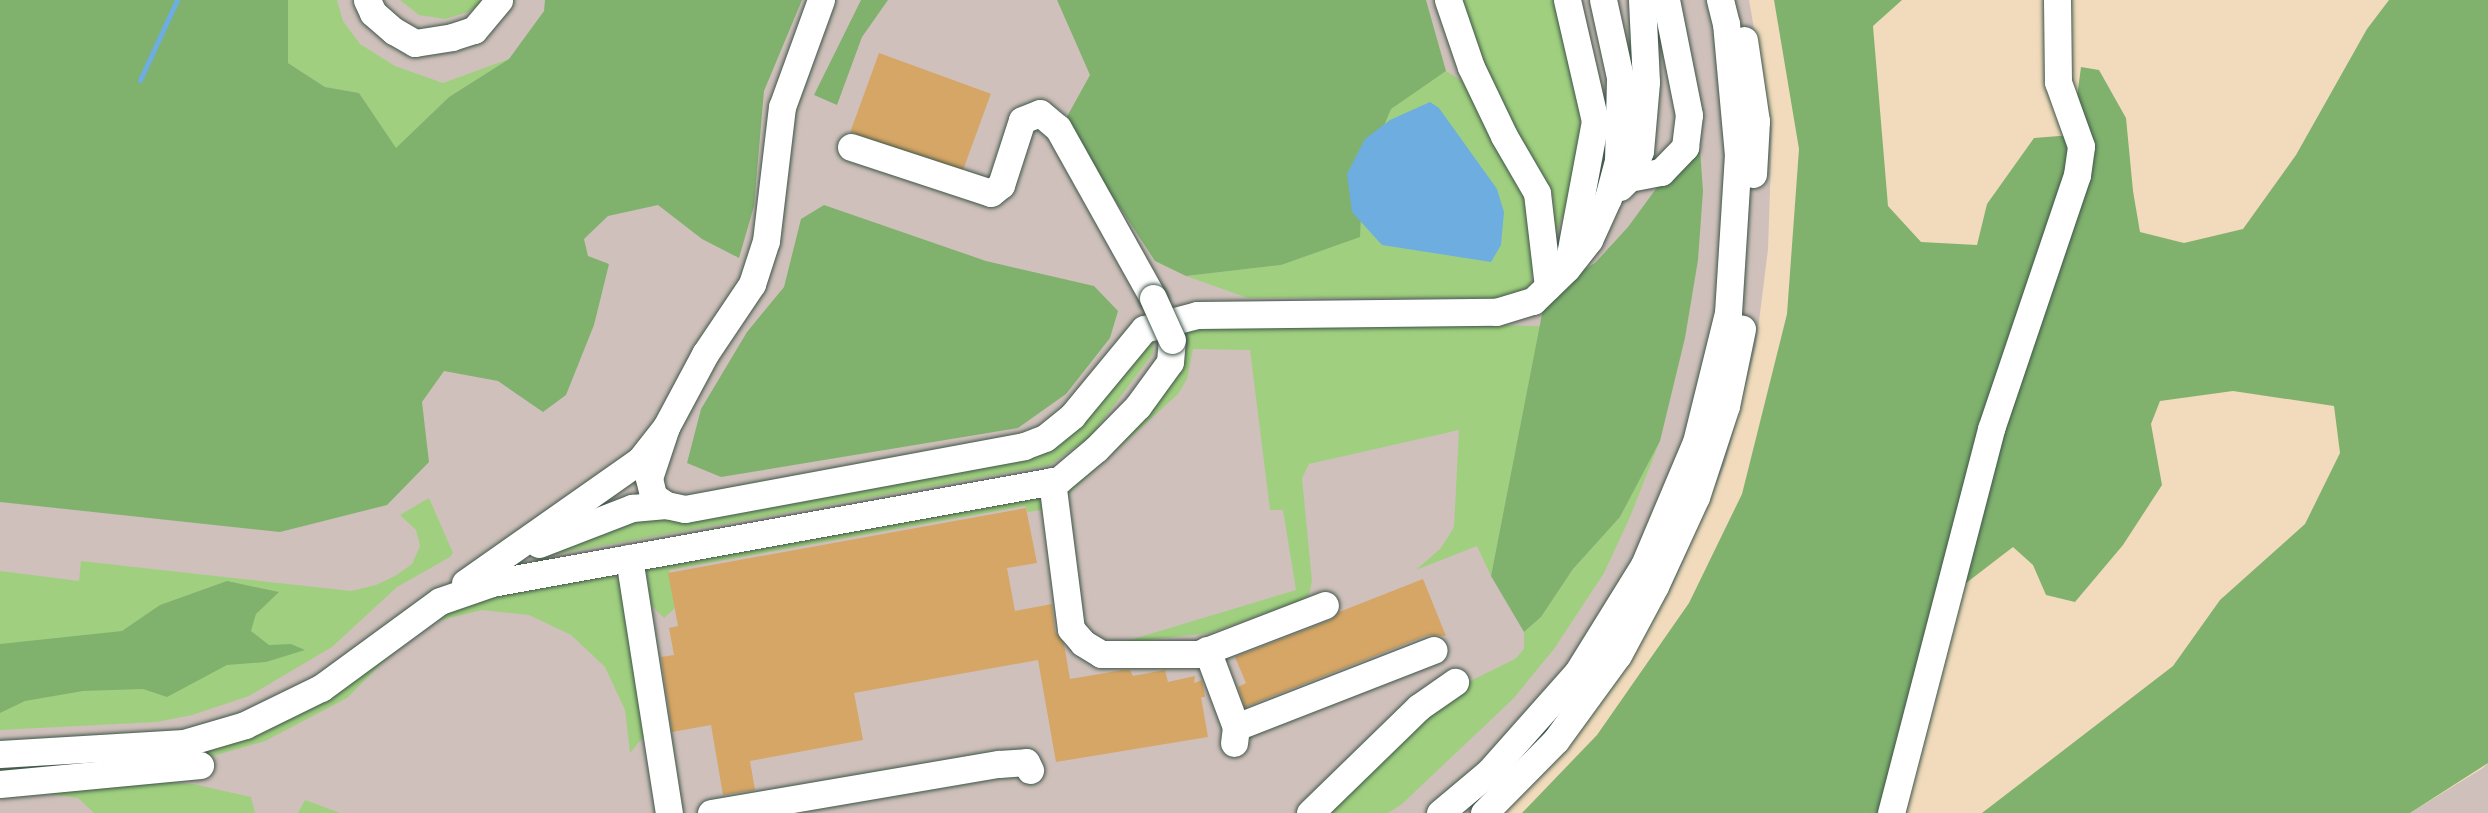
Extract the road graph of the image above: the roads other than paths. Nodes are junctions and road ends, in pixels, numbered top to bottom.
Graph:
1 (367, 0) edge
2 (499, 0) edge
3 (821, 0) edge
4 (1448, 0) edge
5 (1567, 0) edge
6 (1589, 0) edge
7 (1603, 0) edge
8 (1641, 0) edge
9 (1666, 0) edge
10 (1720, 0) edge
11 (1738, 0) edge
12 (2057, 0) edge
13 (851, 147) dead end
14 (1629, 178) junction
15 (1596, 194) junction
16 (1558, 277) junction
17 (666, 427) junction
18 (1052, 482) junction
19 (666, 506) junction
20 (503, 557) junction
21 (629, 558) junction
22 (440, 602) junction
23 (1325, 604) dead end
24 (1207, 650) junction
25 (1434, 650) dead end
26 (1455, 682) dead end
27 (0, 754) edge
28 (200, 765) dead end
29 (1030, 770) dead end
30 (0, 784) edge
31 (669, 813) edge
32 (711, 813) edge
33 (1310, 813) edge
34 (1440, 813) edge
35 (1484, 813) edge
36 (1892, 813) edge

1 - 2 street
3 - 17 street
4 - 16 street
5 - 15 street
6 - 15 street
7 - 15 street
8 - 14 street
9 - 14 street
10 - 34 street
11 - 35 street
12 - 36 street
13 - 18 street, bridge
14 - 15 street
15 - 16 street
16 - 19 street
17 - 19 street
17 - 20 street
18 - 21 street
18 - 24 street
19 - 20 street
20 - 22 street
21 - 22 street
21 - 31 street
22 - 27 street
23 - 24 street
24 - 25 street
26 - 33 street
28 - 30 street
29 - 32 street

